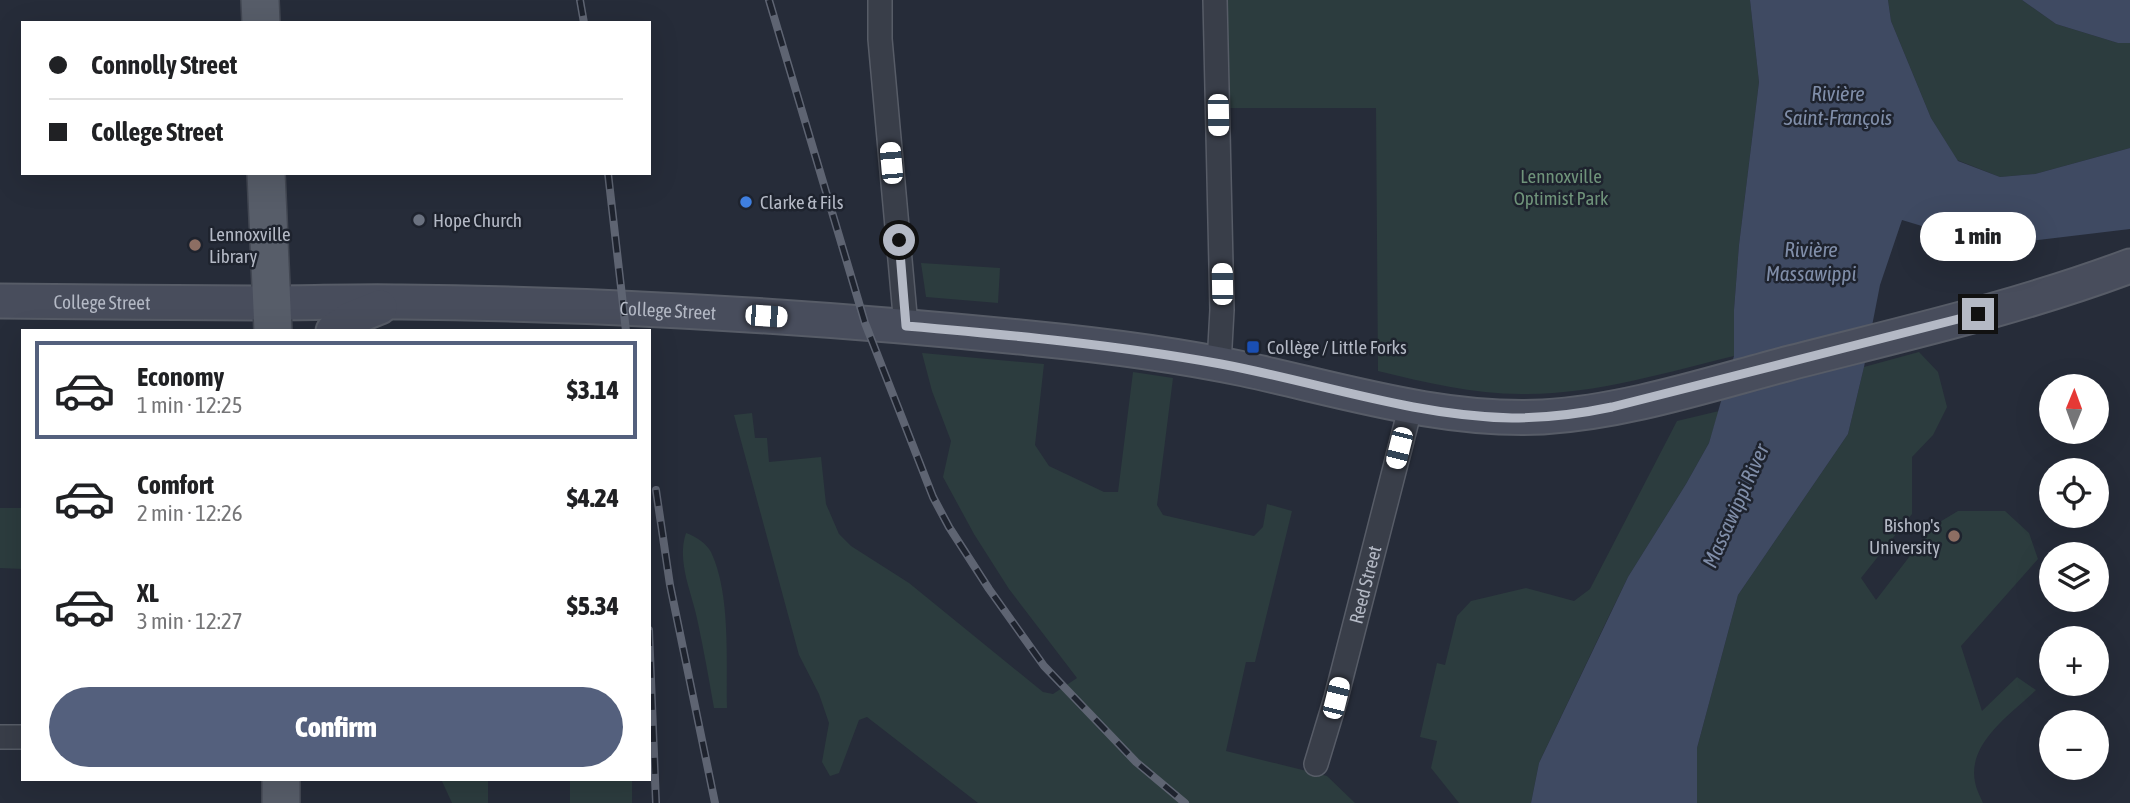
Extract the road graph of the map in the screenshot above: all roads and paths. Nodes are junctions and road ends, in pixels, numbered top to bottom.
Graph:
1 (260, 0) edge
2 (880, 0) edge
3 (1215, 0) edge
4 (261, 21) edge
5 (266, 175) edge
6 (2130, 266) edge
7 (2130, 283) edge
8 (2068, 289) junction
9 (0, 301) edge
10 (398, 302) junction
11 (272, 317) edge
12 (906, 326) junction
13 (336, 329) edge
14 (1219, 364) junction
15 (1411, 405) junction
16 (0, 737) edge
17 (21, 737) edge
18 (1316, 764) dead end
19 (281, 781) edge
20 (281, 803) edge

1 - 4 main road
2 - 12 street
3 - 14 street
5 - 11 main road
6 - 8 main road
7 - 8 main road
8 - 15 main road, College Street
9 - 11 main road, College Street
10 - 11 main road, College Street
10 - 12 main road, College Street
10 - 13 main road
12 - 14 main road, College Street
14 - 15 main road, College Street
15 - 18 street, Reed Street
16 - 17 street
19 - 20 main road

